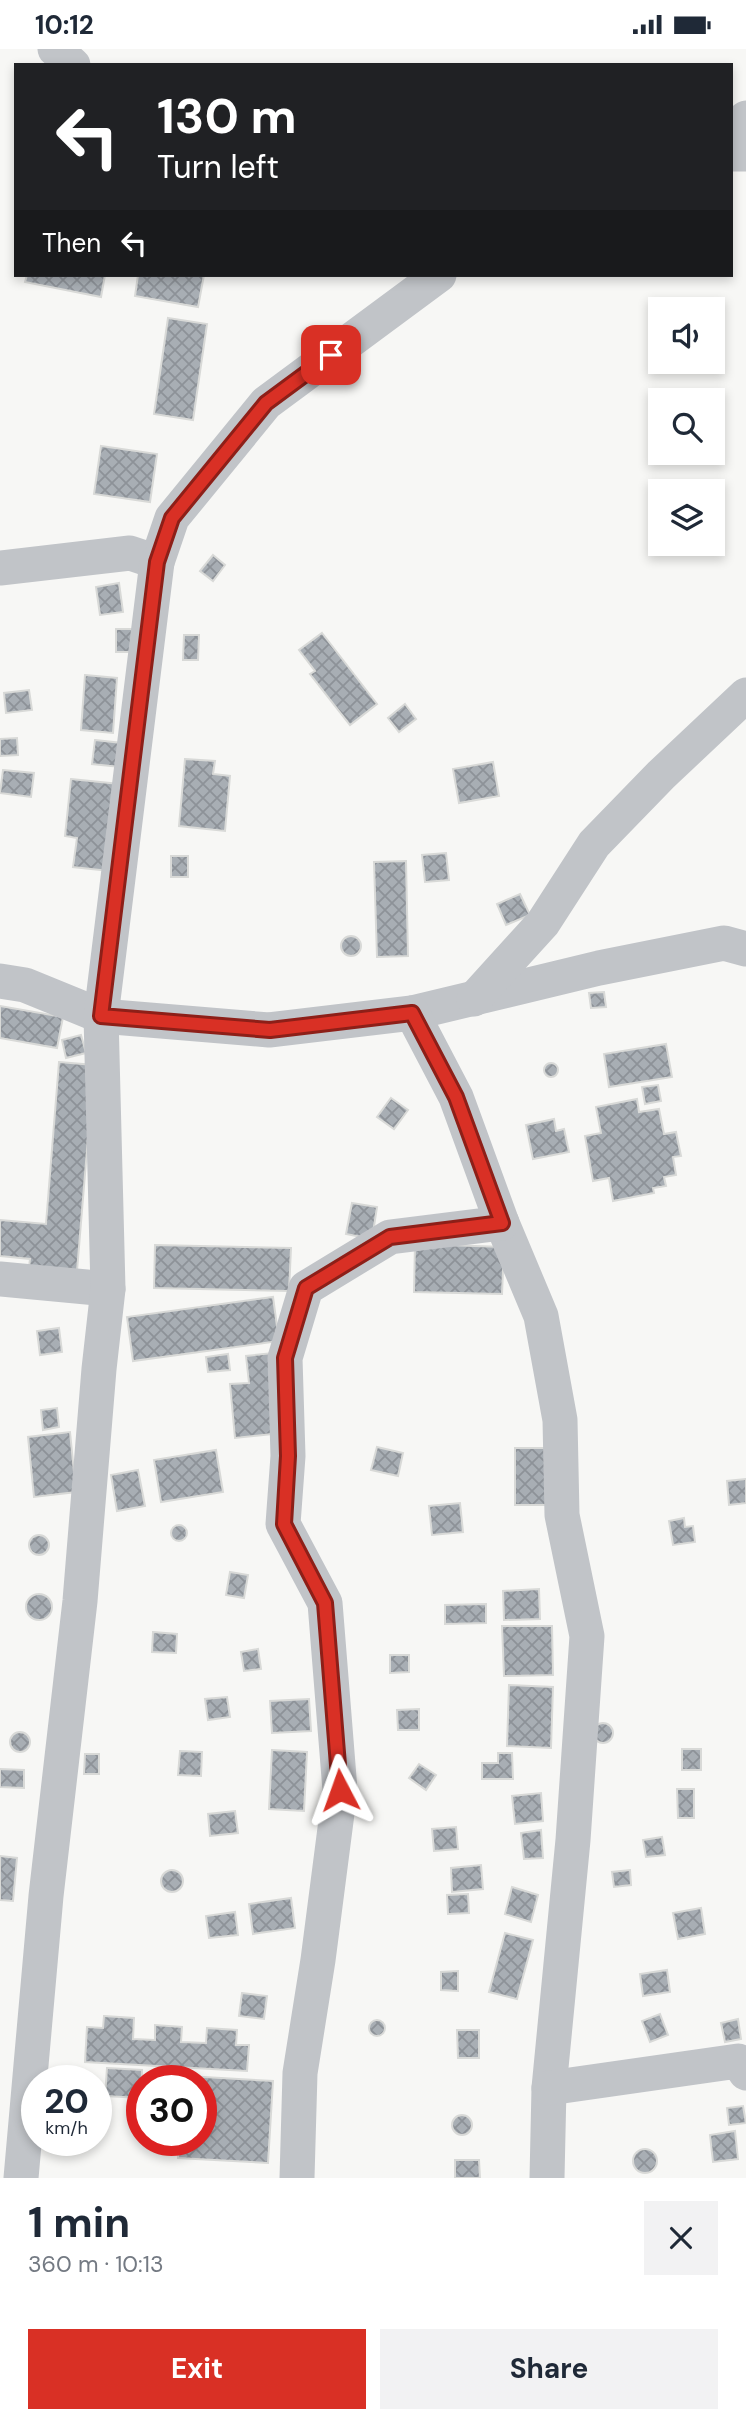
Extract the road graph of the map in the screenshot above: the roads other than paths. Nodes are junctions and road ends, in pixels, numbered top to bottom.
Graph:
1 (55, 49) edge
2 (71, 63) edge
3 (436, 277) edge
4 (157, 562) junction
5 (0, 568) edge
6 (746, 695) edge
7 (746, 949) edge
8 (0, 981) edge
9 (474, 999) junction
10 (412, 1013) junction
11 (101, 1016) junction
12 (502, 1223) junction
13 (0, 1279) edge
14 (108, 1289) junction
15 (744, 2062) edge
16 (549, 2088) junction
17 (21, 2178) edge
18 (296, 2178) edge
19 (547, 2178) edge

1 - 2 street
3 - 4 street
4 - 5 street
4 - 11 street
6 - 9 street
7 - 9 street
8 - 11 street
9 - 10 street
10 - 11 street
10 - 12 street
11 - 14 street
12 - 16 street
12 - 18 street
13 - 14 street
14 - 17 street
15 - 16 street
16 - 19 street

